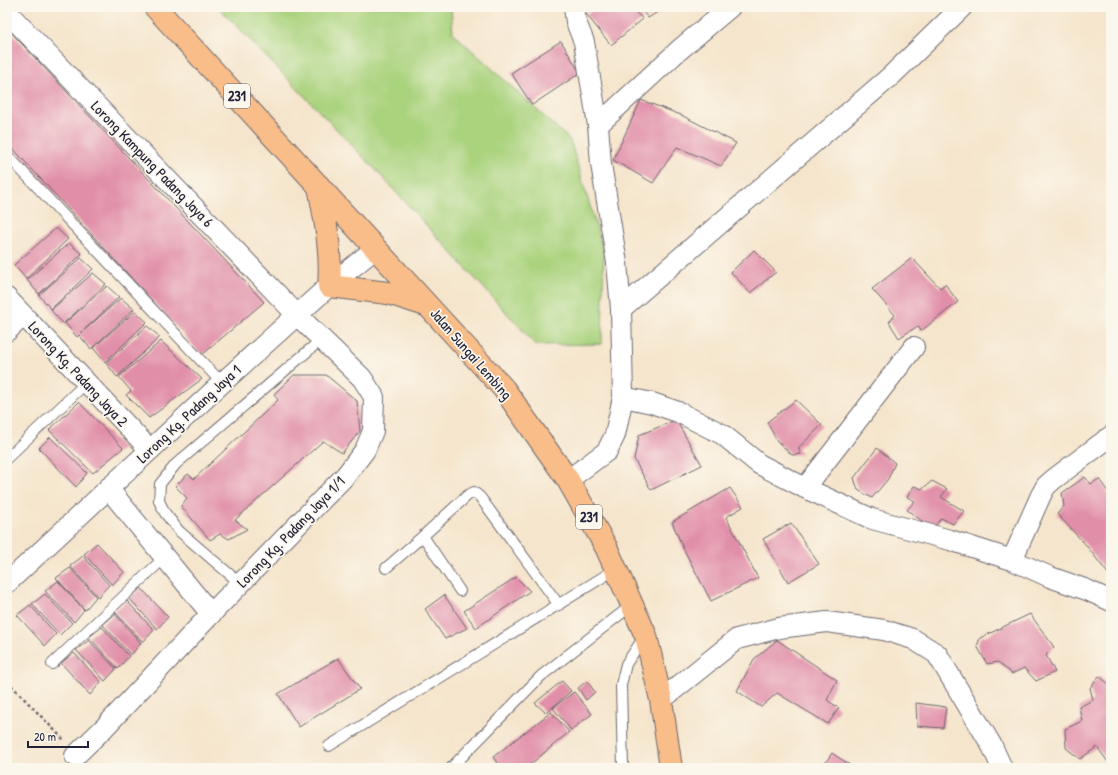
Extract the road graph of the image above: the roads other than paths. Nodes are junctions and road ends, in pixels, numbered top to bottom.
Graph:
1 (155, 7) edge
2 (574, 7) edge
3 (730, 7) edge
4 (962, 7) edge
5 (7, 12) edge
6 (598, 125) junction
7 (7, 155) edge
8 (319, 186) junction
9 (375, 249) junction
10 (329, 286) junction
11 (7, 298) edge
12 (428, 305) junction
13 (621, 309) junction
14 (297, 315) junction
15 (23, 316) junction
16 (7, 331) edge
17 (322, 339) junction
18 (914, 346) dead end
19 (86, 383) junction
20 (222, 383) junction
21 (623, 397) junction
22 (1111, 436) edge
23 (150, 450) junction
24 (7, 458) edge
25 (568, 480) junction
26 (108, 488) junction
27 (805, 488) junction
28 (423, 536) junction
29 (164, 558) junction
30 (1012, 560) junction
31 (386, 568) dead end
32 (616, 569) junction
33 (7, 583) edge
34 (241, 584) junction
35 (460, 591) dead end
36 (1111, 602) edge
37 (559, 605) junction
38 (632, 605) junction
39 (211, 614) junction
40 (646, 636) junction
41 (52, 664) dead end
42 (661, 700) junction
43 (329, 746) dead end
44 (77, 762) edge
45 (451, 768) edge
46 (623, 768) edge
47 (671, 768) edge
48 (1002, 768) edge

1 - 8 main road, Jalan Sungai Lembing / 231
2 - 6 street
3 - 6 street
4 - 13 street
5 - 14 street, Lorong Kampung Padang Jaya 6
6 - 13 street
7 - 20 lane
8 - 9 main road, Jalan Sungai Lembing / 231
8 - 10 main road
9 - 10 street, Lorong Kg. Padang Jaya 1
9 - 12 main road, Jalan Sungai Lembing / 231
10 - 12 main road
10 - 14 street, Lorong Kg. Padang Jaya 1
11 - 15 street, Lorong Kg. Padang Jaya 2
12 - 25 main road, Jalan Sungai Lembing / 231
13 - 21 street
14 - 17 street, Lorong Kg. Padang Jaya 1/1
14 - 20 street, Lorong Kg. Padang Jaya 1
15 - 16 street
15 - 19 street, Lorong Kg. Padang Jaya 2
17 - 34 street, Lorong Kg. Padang Jaya 1/1
17 - 34 lane
18 - 27 street
19 - 23 street, Lorong Kg. Padang Jaya 2
19 - 24 lane
20 - 23 street, Lorong Kg. Padang Jaya 1
21 - 25 street
21 - 27 street
22 - 30 street
23 - 26 street, Lorong Kg. Padang Jaya 1
25 - 32 main road, Jalan Sungai Lembing / 231
26 - 29 street
26 - 33 street, Lorong Kg. Padang Jaya 1
27 - 30 street
28 - 31 lane
28 - 35 lane
28 - 37 lane
29 - 39 street
29 - 41 lane
30 - 36 street
32 - 37 lane
32 - 38 main road, Jalan Sungai Lembing / 231
34 - 39 street, Lorong Kg. Padang Jaya 1/1
37 - 43 lane
38 - 40 main road, Jalan Sungai Lembing / 231
38 - 45 lane
39 - 44 street
40 - 42 main road, Jalan Sungai Lembing / 231
40 - 46 lane
42 - 47 main road, Jalan Sungai Lembing / 231
42 - 48 street

